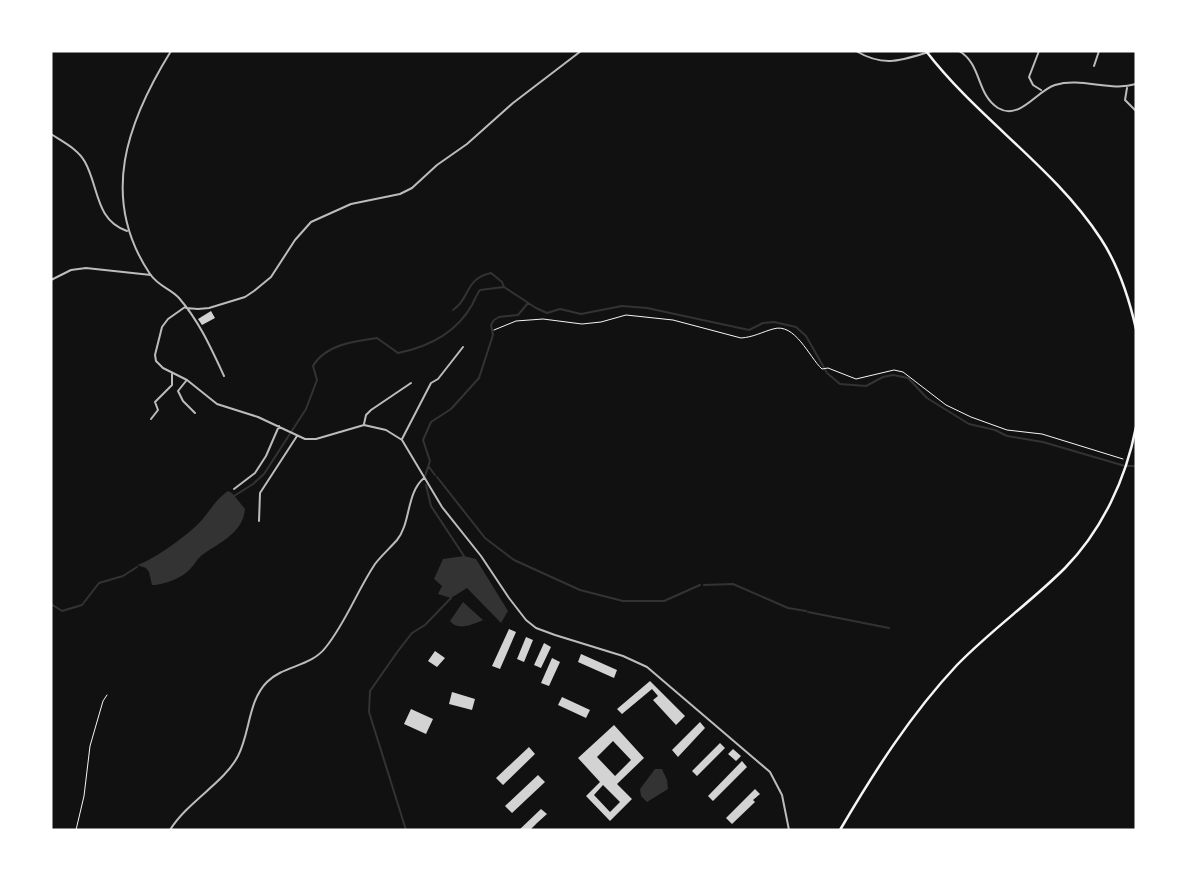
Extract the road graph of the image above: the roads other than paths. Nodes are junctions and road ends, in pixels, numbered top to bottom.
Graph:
1 (171, 51) edge
2 (581, 51) edge
3 (856, 51) edge
4 (926, 51) edge
5 (932, 51) edge
6 (959, 51) edge
7 (1039, 51) edge
8 (1098, 51) edge
9 (1094, 66) dead end
10 (1136, 84) edge
11 (1128, 87) junction
12 (1042, 91) junction
13 (1136, 111) edge
14 (51, 134) edge
15 (128, 231) junction
16 (151, 275) junction
17 (51, 280) edge
18 (185, 307) junction
19 (1136, 329) edge
20 (463, 347) dead end
21 (172, 373) junction
22 (224, 376) dead end
23 (187, 380) junction
24 (411, 383) dead end
25 (172, 385) junction
26 (178, 391) junction
27 (195, 413) dead end
28 (150, 419) dead end
29 (364, 425) junction
30 (279, 426) junction
31 (1136, 427) edge
32 (295, 435) junction
33 (401, 440) junction
34 (424, 478) junction
35 (234, 489) dead end
36 (259, 521) dead end
37 (170, 830) edge
38 (789, 830) edge
39 (840, 830) edge

1 - 15 street
2 - 18 street
3 - 5 street
4 - 19 main road
6 - 12 street
7 - 12 street
8 - 9 street
10 - 11 street
11 - 12 street
11 - 13 street
14 - 15 street
15 - 16 street
16 - 17 street
16 - 18 street
18 - 21 street
18 - 22 street
20 - 33 street
21 - 23 street
21 - 25 street
23 - 26 street
23 - 30 street
24 - 29 street
25 - 26 street
25 - 28 street
26 - 27 street
29 - 32 street
29 - 33 street
30 - 32 street
30 - 35 street
31 - 39 main road
32 - 36 street
33 - 34 street
34 - 37 street
34 - 38 street

